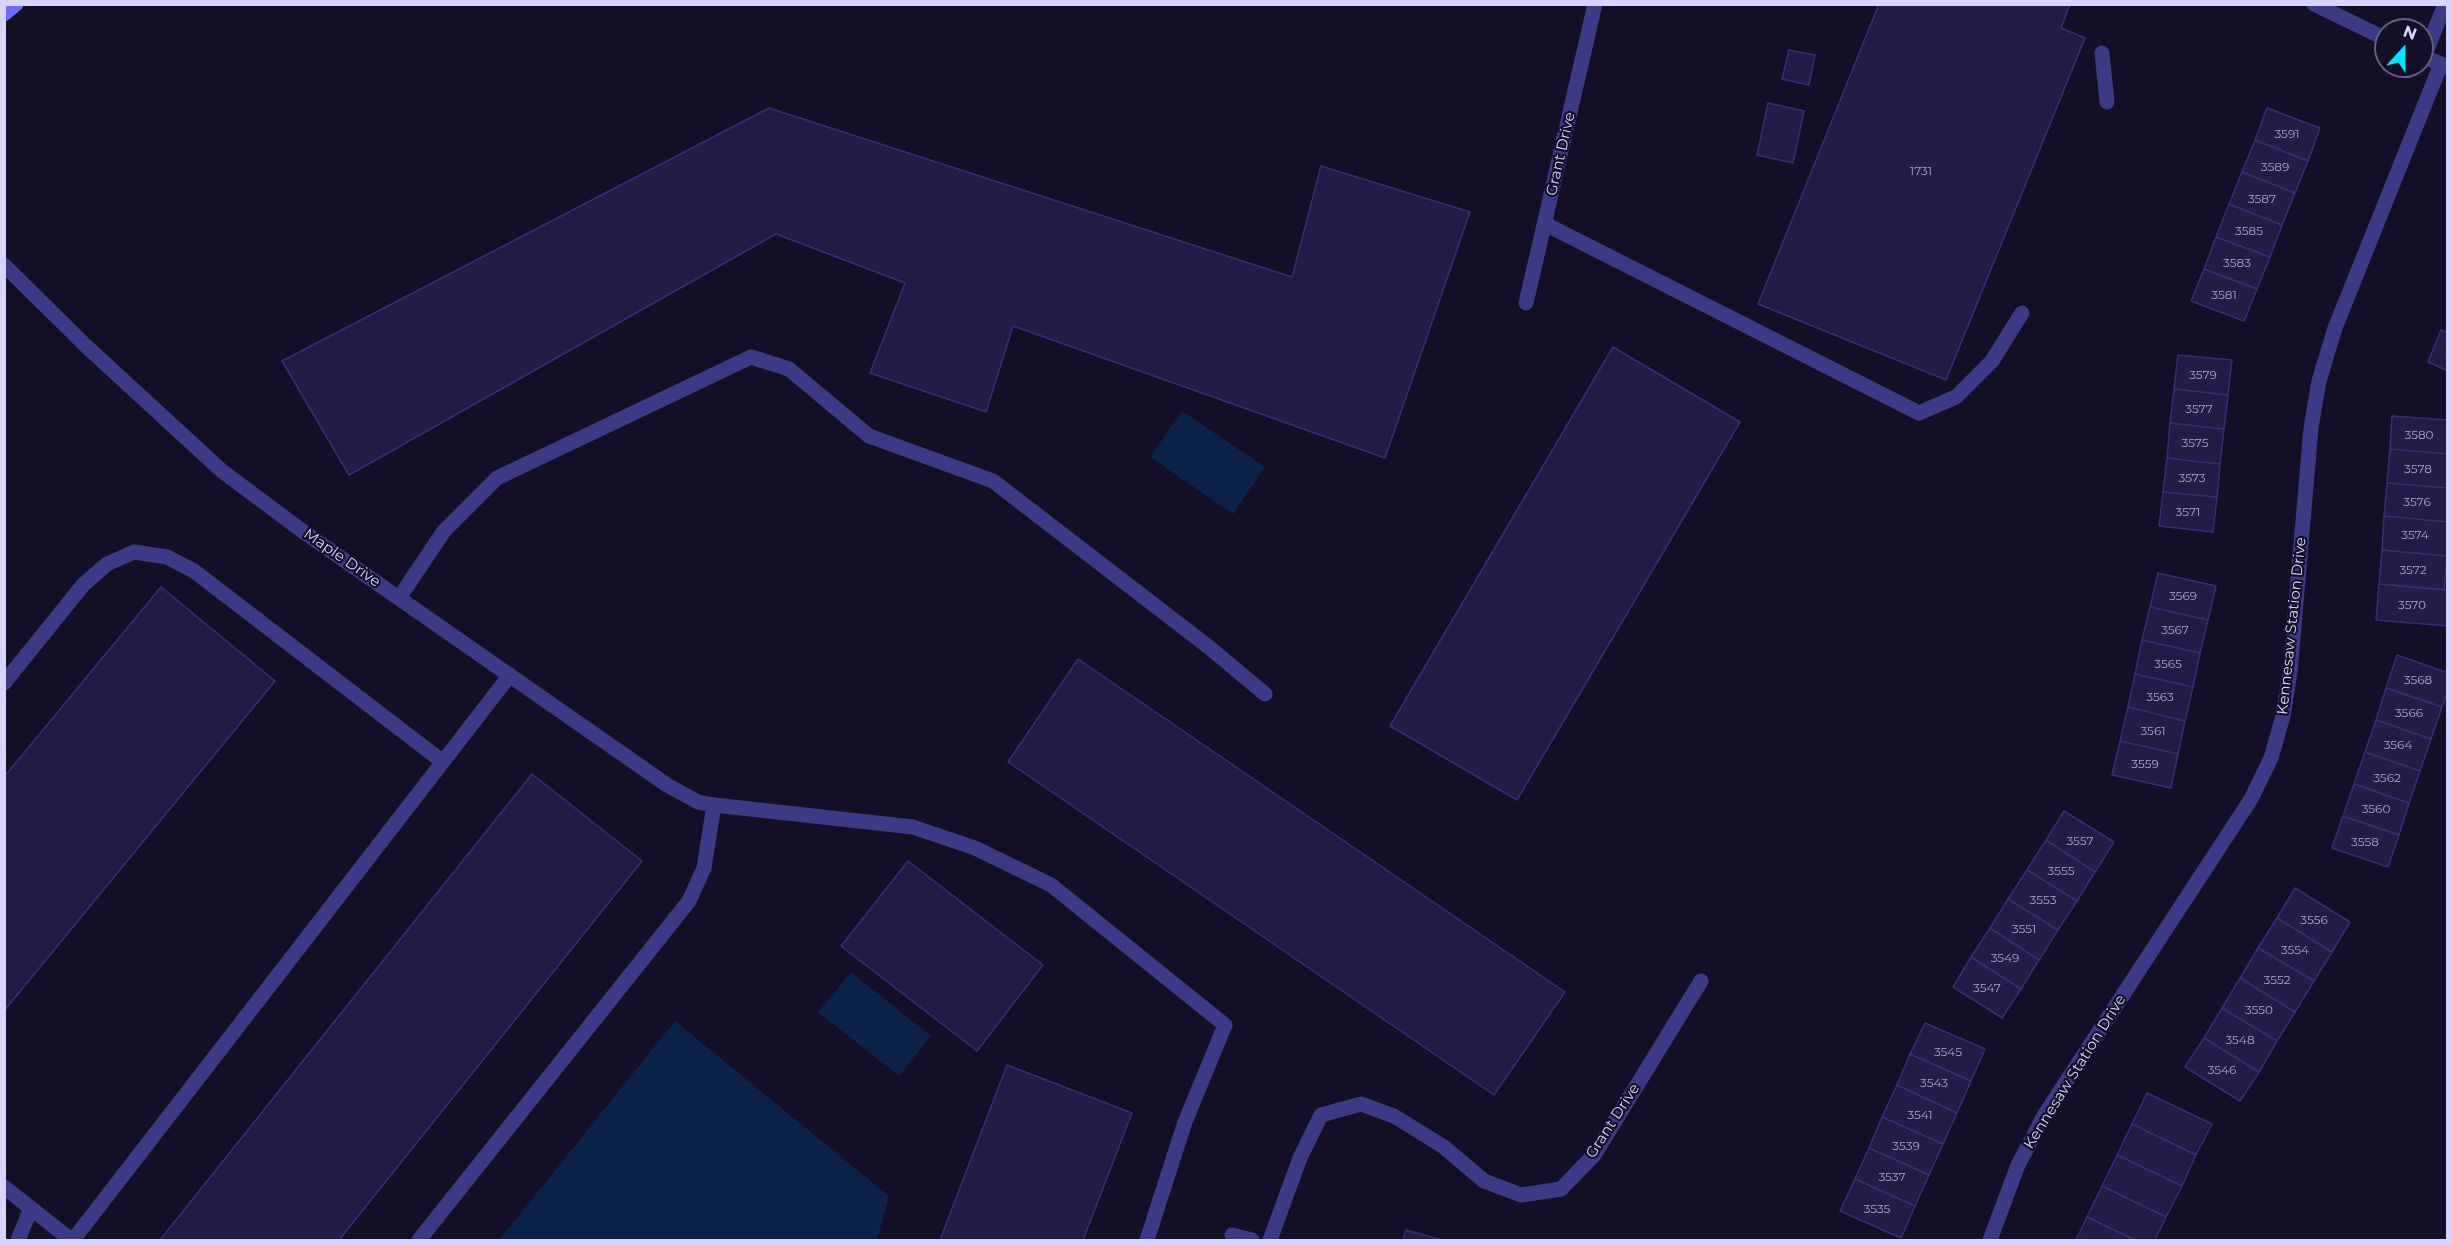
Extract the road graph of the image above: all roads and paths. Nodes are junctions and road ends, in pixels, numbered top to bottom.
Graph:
1 (16, 4) edge
2 (1596, 4) edge
3 (2314, 4) edge
4 (2445, 4) edge
5 (4, 14) edge
6 (2434, 30) edge
7 (2374, 33) edge
8 (2102, 52) dead end
9 (2444, 65) edge
10 (2107, 102) dead end
11 (1545, 224) junction
12 (4, 265) edge
13 (1526, 303) dead end
14 (2022, 313) dead end
15 (399, 598) junction
16 (510, 675) junction
17 (4, 683) edge
18 (1265, 694) dead end
19 (443, 762) junction
20 (714, 805) junction
21 (1701, 981) dead end
22 (4, 1187) edge
23 (31, 1208) junction
24 (1232, 1235) dead end
25 (18, 1240) edge
26 (72, 1240) edge
27 (419, 1240) edge
28 (1147, 1240) edge
29 (1252, 1240) edge
30 (1270, 1240) edge
31 (1990, 1240) edge

1 - 5 main road
2 - 11 street, Grant Drive
3 - 7 street
4 - 6 street
8 - 10 street
9 - 31 street, Kennesaw Station Drive
11 - 13 street, Grant Drive
11 - 14 street
12 - 15 street, Maple Drive
15 - 16 street, Maple Drive
15 - 18 street
16 - 19 street
16 - 20 street, Maple Drive
17 - 19 street
19 - 26 street
20 - 27 street
20 - 28 street, Maple Drive
21 - 30 street, Grant Drive
22 - 23 street
23 - 25 street
23 - 26 street
24 - 29 street

